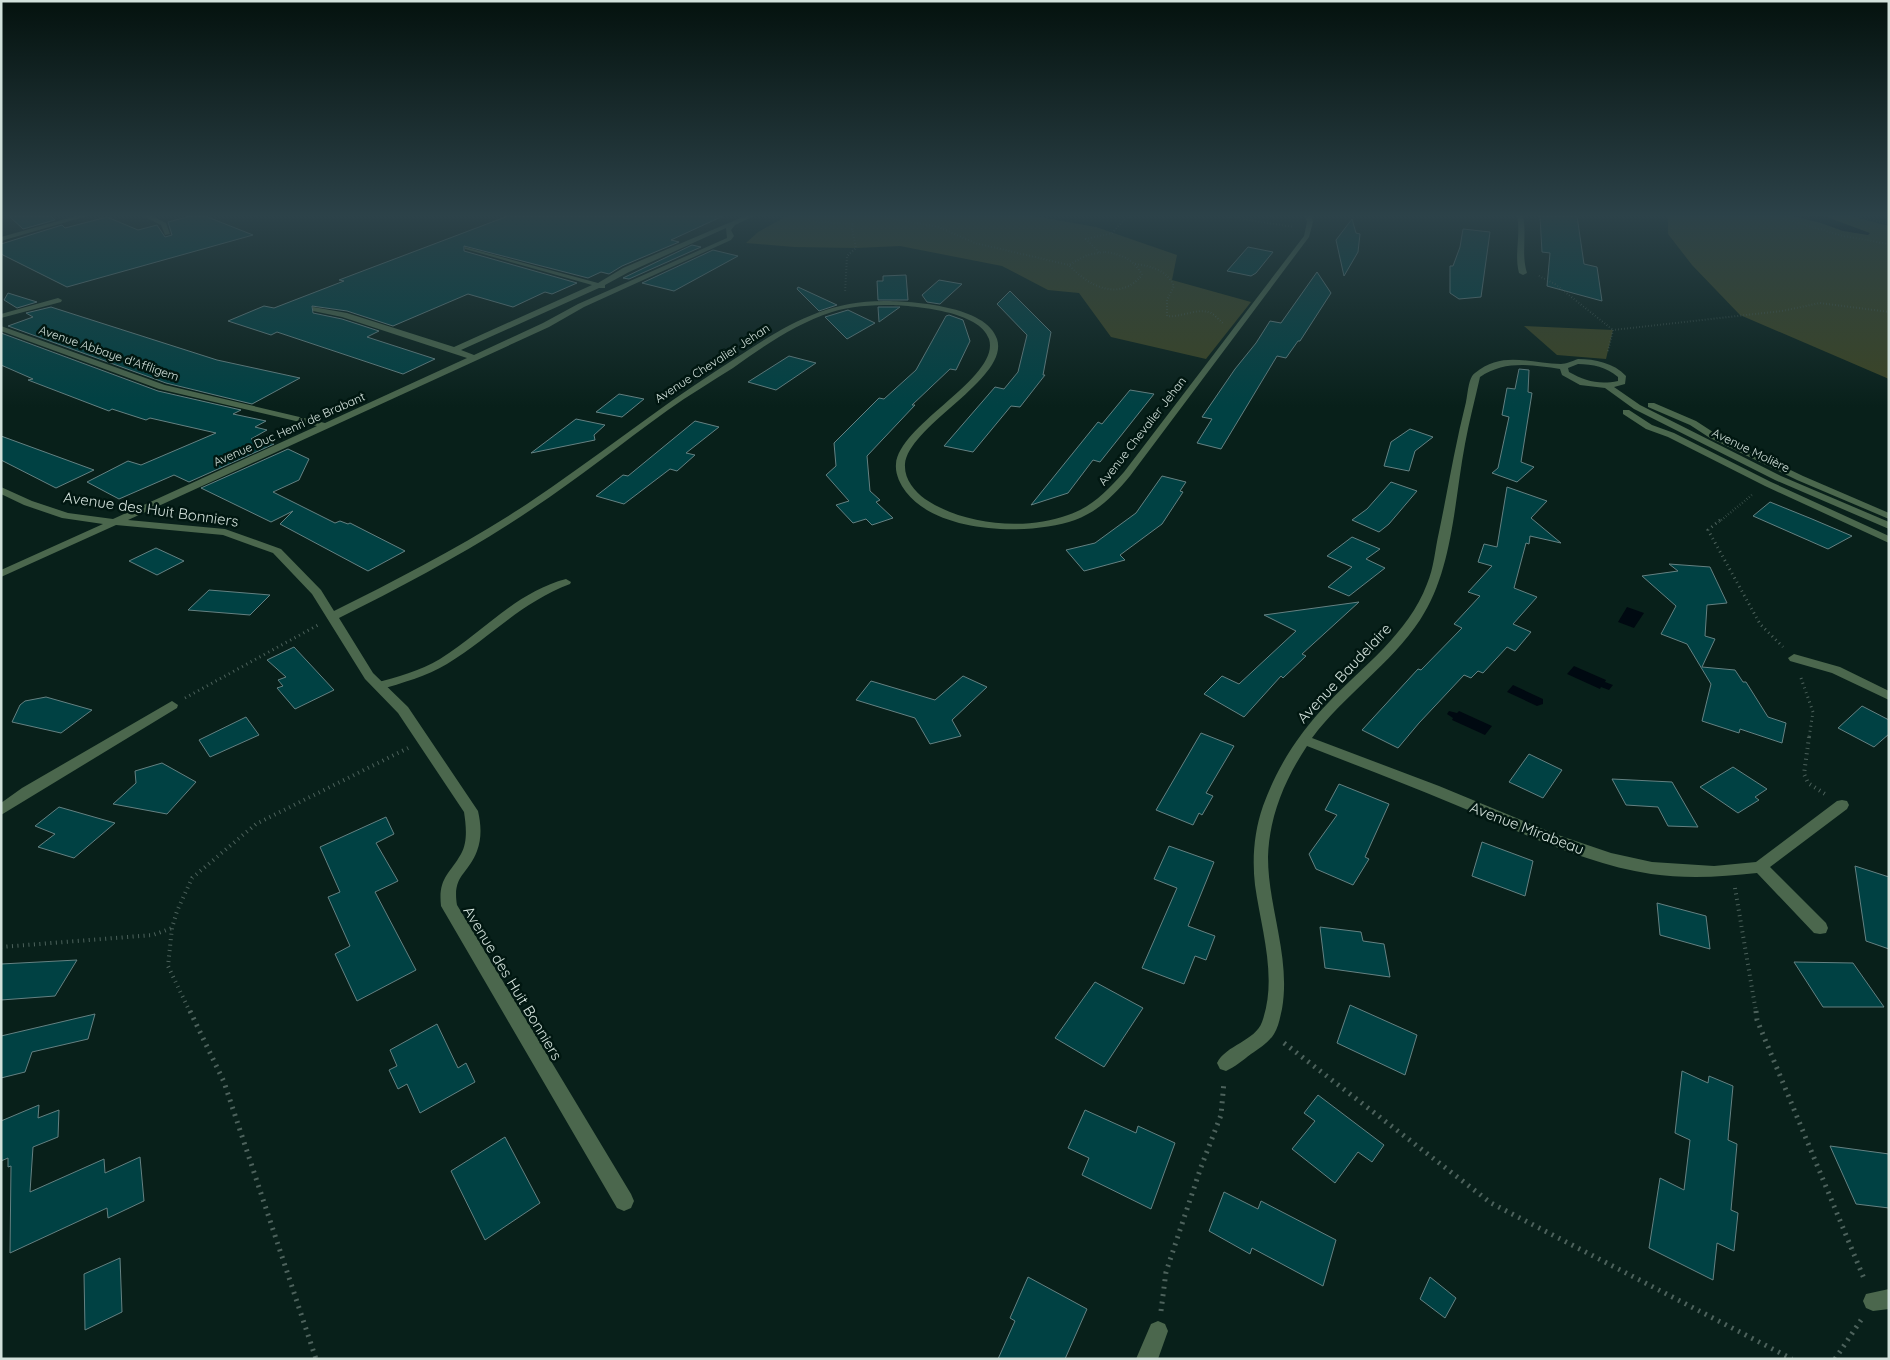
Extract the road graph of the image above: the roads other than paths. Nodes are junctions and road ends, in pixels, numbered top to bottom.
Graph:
1 (579, 279) edge
2 (609, 279) edge
3 (643, 279) edge
4 (1275, 279) edge
5 (599, 285) junction
6 (615, 289) junction
7 (58, 300) dead end
8 (316, 309) dead end
9 (1, 316) edge
10 (1, 328) edge
11 (454, 350) junction
12 (475, 358) junction
13 (1564, 367) junction
14 (1607, 386) junction
15 (1651, 405) dead end
16 (1626, 412) dead end
17 (1693, 422) junction
18 (327, 426) junction
19 (1676, 427) junction
20 (1660, 430) junction
21 (1, 490) edge
22 (1889, 516) edge
23 (114, 522) junction
24 (1889, 526) edge
25 (1889, 540) edge
26 (1, 574) edge
27 (566, 582) dead end
28 (333, 616) junction
29 (1794, 658) road end
30 (379, 686) junction
31 (1889, 696) edge
32 (172, 705) road end
33 (1303, 740) junction
34 (1842, 805) road end
35 (1, 810) edge
36 (1760, 867) junction
37 (1820, 928) dead end
38 (1226, 1063) road end
39 (624, 1201) dead end
40 (1158, 1331) road end
41 (1148, 1359) edge

1 - 5 street
2 - 5 street
3 - 6 street, Avenue Duc Henri de Brabant
4 - 28 street, Avenue Chevalier Jehan
5 - 6 street
5 - 11 street
6 - 12 street, Avenue Duc Henri de Brabant
7 - 9 street
8 - 11 street
10 - 18 street, Avenue Abbaye d'Affligem
11 - 12 street
12 - 18 street, Avenue Duc Henri de Brabant
13 - 14 street, Avenue Molière
13 - 14 street
13 - 33 street, Avenue Baudelaire
14 - 19 street, Avenue Molière
15 - 17 lane
16 - 20 lane
17 - 19 lane
17 - 22 lane
18 - 23 street, Avenue Duc Henri de Brabant
19 - 20 lane
19 - 24 street, Avenue Molière
20 - 25 lane
21 - 23 street, Avenue des Huit Bonniers
23 - 26 street, Avenue Duc Henri de Brabant
23 - 28 street, Avenue des Huit Bonniers
27 - 30 lane
28 - 30 street, Avenue des Huit Bonniers
29 - 31 street
30 - 39 street, Avenue des Huit Bonniers
32 - 35 street
33 - 36 street, Avenue Mirabeau
33 - 38 street, Avenue Baudelaire
34 - 36 street
36 - 37 street
40 - 41 street

